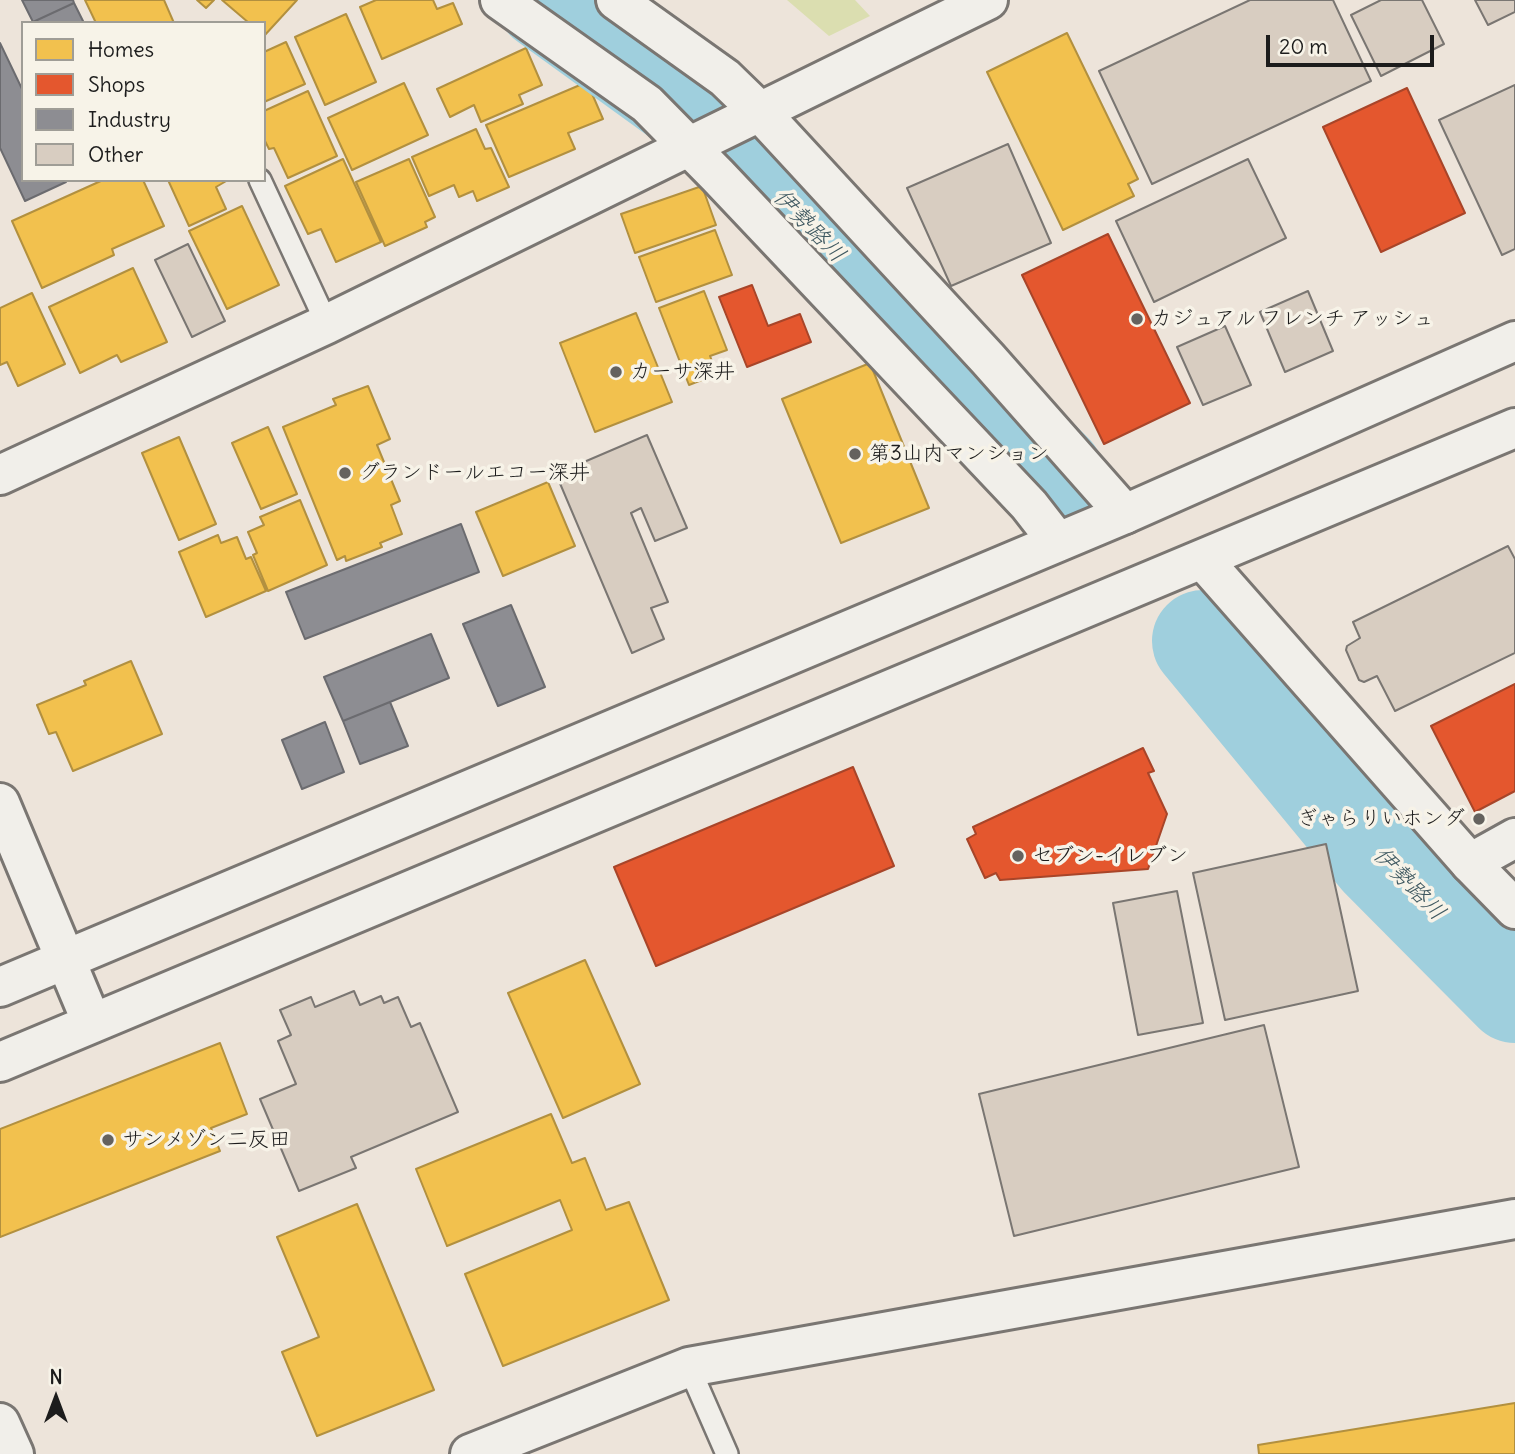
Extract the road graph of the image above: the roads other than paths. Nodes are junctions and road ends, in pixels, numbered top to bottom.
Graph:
1 (500, 0) edge
2 (616, 0) edge
3 (988, 0) edge
4 (752, 115) junction
5 (695, 144) junction
6 (261, 182) edge
7 (327, 324) junction
8 (1515, 341) edge
9 (1515, 428) edge
10 (0, 475) edge
11 (1125, 514) junction
12 (1057, 541) junction
13 (1203, 560) junction
14 (0, 803) edge
15 (1515, 838) edge
16 (1470, 863) junction
17 (1515, 909) edge
18 (65, 960) junction
19 (0, 987) edge
20 (92, 1023) junction
21 (0, 1062) edge
22 (1515, 1219) edge
23 (689, 1367) junction
24 (0, 1423) edge
25 (14, 1454) edge
26 (470, 1454) edge
27 (727, 1454) edge

1 - 5 street
2 - 4 street
3 - 4 street
4 - 5 street
4 - 11 street
5 - 7 street
5 - 12 street
6 - 7 lane
7 - 10 street
8 - 11 street
9 - 13 street
11 - 12 street
12 - 18 street
13 - 16 street
13 - 20 street
14 - 18 street
15 - 16 street
16 - 17 street
18 - 19 street
18 - 20 street
20 - 21 street
22 - 23 street
23 - 26 street
23 - 27 lane
24 - 25 street

